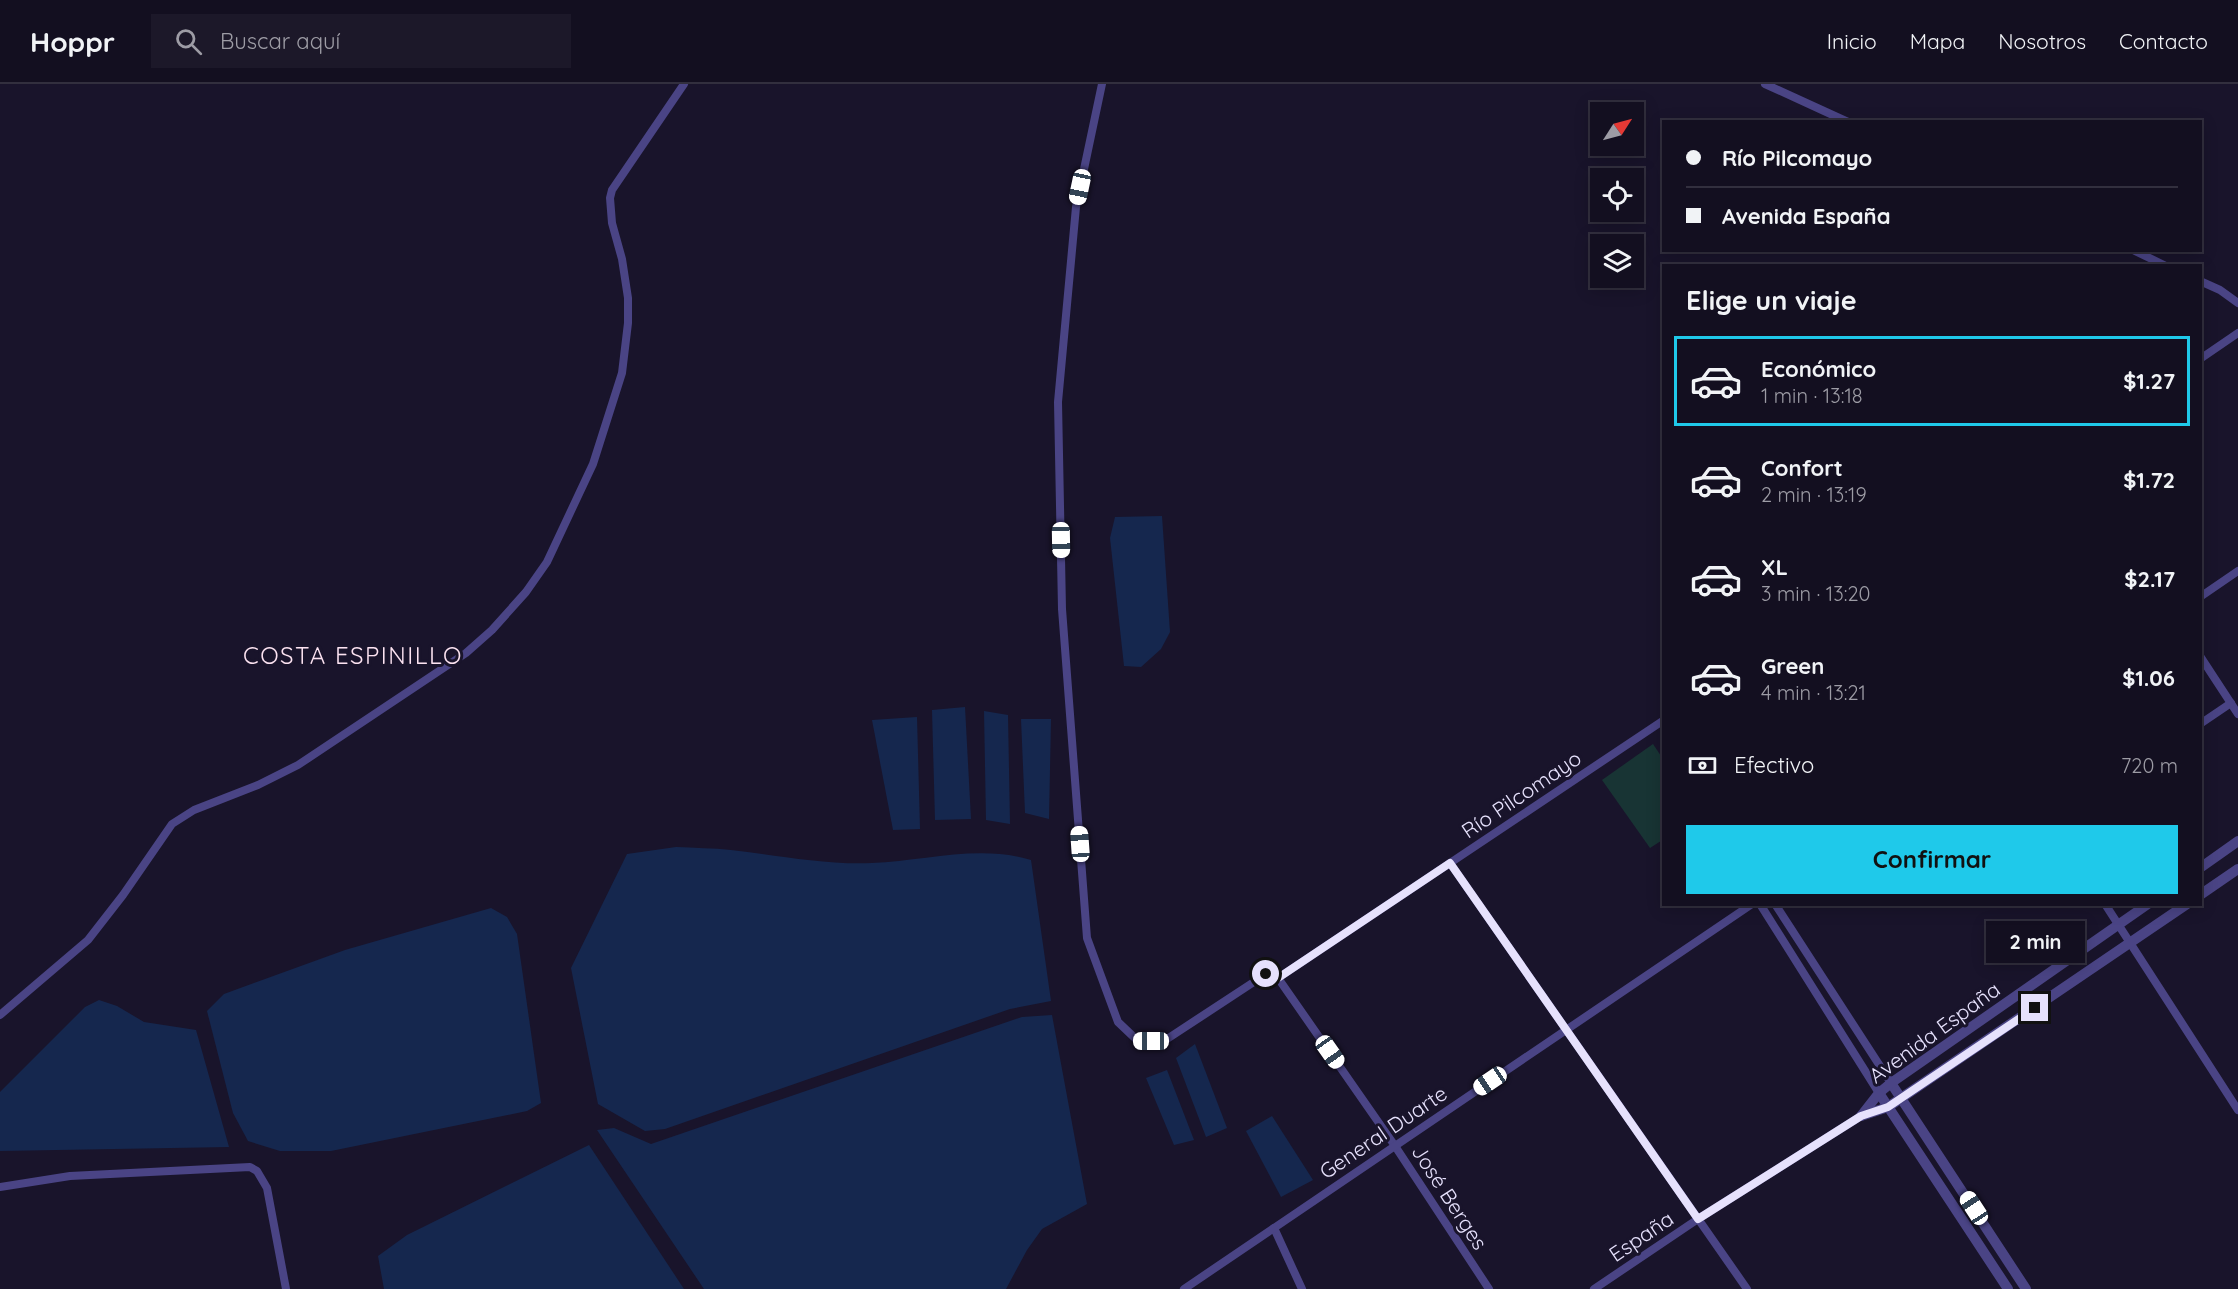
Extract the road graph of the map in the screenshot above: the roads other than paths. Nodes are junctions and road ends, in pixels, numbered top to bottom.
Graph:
1 (684, 84) edge
2 (1102, 84) edge
3 (1765, 84) edge
4 (1844, 120) edge
5 (2137, 252) edge
6 (2162, 264) edge
7 (2202, 282) edge
8 (2238, 303) edge
9 (2238, 333) edge
10 (2202, 357) edge
11 (2238, 571) edge
12 (2202, 596) edge
13 (2202, 659) edge
14 (2231, 703) junction
15 (2238, 714) edge
16 (1662, 721) edge
17 (2202, 723) edge
18 (2238, 841) edge
19 (1450, 863) junction
20 (2202, 867) edge
21 (2238, 869) edge
22 (2202, 894) edge
23 (1749, 906) edge
24 (1761, 906) edge
25 (1776, 906) edge
26 (2106, 906) edge
27 (2145, 906) edge
28 (2184, 906) edge
29 (2118, 925) junction
30 (2131, 944) junction
31 (1278, 978) junction
32 (0, 1015) edge
33 (1567, 1029) junction
34 (1892, 1083) junction
35 (1879, 1093) junction
36 (1902, 1098) junction
37 (1888, 1107) junction
38 (2238, 1110) edge
39 (1861, 1116) junction
40 (1395, 1146) junction
41 (0, 1187) edge
42 (1698, 1219) junction
43 (1274, 1228) junction
44 (2024, 1285) edge
45 (286, 1289) edge
46 (1184, 1289) edge
47 (1302, 1289) edge
48 (1490, 1289) edge
49 (1594, 1289) edge
50 (1747, 1289) edge
51 (2009, 1289) edge

1 - 32 street
2 - 31 street
3 - 4 street
5 - 6 street
7 - 8 street
9 - 10 street
11 - 12 street
13 - 14 street
14 - 15 street
14 - 17 street
16 - 19 street, Río Pilcomayo
18 - 20 street
19 - 31 street, Río Pilcomayo
19 - 33 street
21 - 22 street
23 - 33 street, General Duarte
24 - 35 street
25 - 34 street
26 - 29 street
27 - 29 street, Avenida España
28 - 30 street, Avenida España
29 - 30 street
29 - 34 street, Avenida España
30 - 36 street, Avenida España
30 - 38 street
31 - 40 street, José Berges
33 - 40 street, General Duarte
33 - 42 street
34 - 35 street, Avenida España
34 - 36 street
35 - 37 street
35 - 39 street, Avenida España
36 - 37 street, Avenida España
36 - 44 street
37 - 39 street, Avenida España
37 - 51 street
39 - 42 street, España
40 - 43 street, General Duarte
40 - 48 street, José Berges
41 - 45 street
42 - 49 street, España
42 - 50 street
43 - 46 street, General Duarte
43 - 47 street
44 - 51 street

